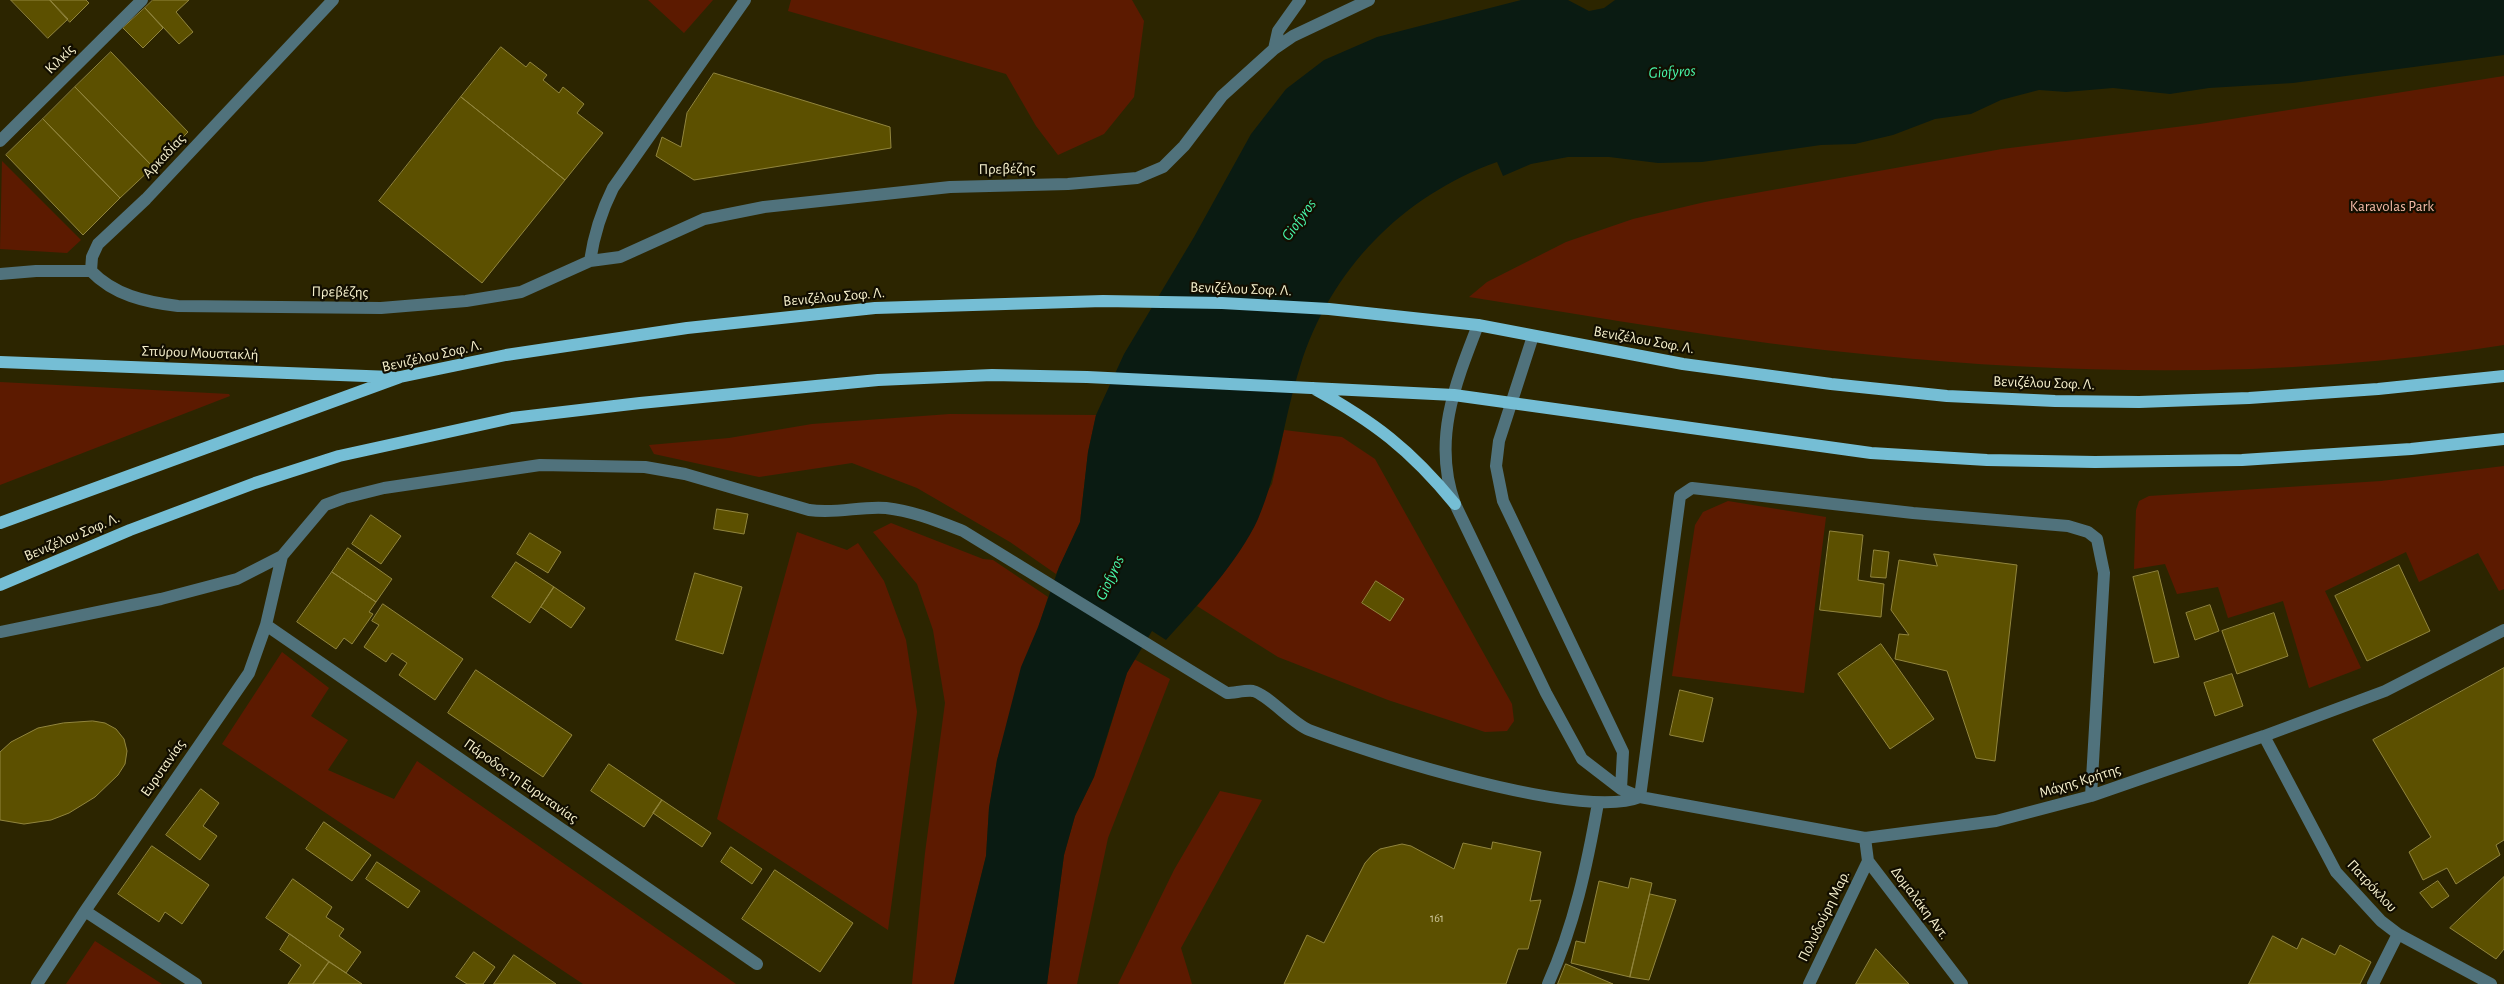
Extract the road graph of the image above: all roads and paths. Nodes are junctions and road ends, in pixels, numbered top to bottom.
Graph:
1 (142, 0) edge
2 (333, 0) edge
3 (745, 0) edge
4 (1300, 0) edge
5 (1369, 0) edge
6 (1274, 48) junction
7 (0, 141) edge
8 (590, 261) junction
9 (91, 270) junction
10 (0, 274) edge
11 (1478, 325) junction
12 (1533, 336) junction
13 (0, 362) edge
14 (2504, 376) edge
15 (400, 377) junction
16 (1305, 386) junction
17 (1454, 395) junction
18 (1513, 402) junction
19 (2504, 439) edge
20 (1455, 504) junction
21 (0, 523) edge
22 (282, 556) junction
23 (0, 585) edge
24 (266, 625) junction
25 (2504, 630) edge
26 (0, 632) edge
27 (2264, 736) junction
28 (1621, 789) junction
29 (2092, 796) junction
30 (1640, 797) junction
31 (1598, 803) junction
32 (1866, 838) junction
33 (1868, 861) junction
34 (85, 911) junction
35 (2398, 934) junction
36 (757, 964) dead end
37 (37, 984) edge
38 (196, 984) edge
39 (1548, 984) edge
40 (1809, 984) edge
41 (1962, 984) edge
42 (2372, 984) edge
43 (2490, 984) edge

1 - 7 street, Κιλκίς
2 - 9 street, Αρκαδίας
3 - 8 street
4 - 6 street
5 - 6 street, Πρεβέζης
6 - 8 street, Πρεβέζης
8 - 9 street, Πρεβέζης
9 - 10 street
11 - 12 main road, Βενιζέλου Σοφ. Λ.
11 - 15 main road, Βενιζέλου Σοφ. Λ.
11 - 17 street
12 - 14 main road, Βενιζέλου Σοφ. Λ.
12 - 18 street
13 - 15 main road, Σπύρου Μουστακλή
15 - 21 main road, Βενιζέλου Σοφ. Λ.
16 - 17 main road, Βενιζέλου Σοφ. Λ.
16 - 20 main road
16 - 23 main road, Βενιζέλου Σοφ. Λ.
17 - 18 main road, Βενιζέλου Σοφ. Λ.
17 - 20 street
18 - 19 main road, Βενιζέλου Σοφ. Λ.
18 - 28 street
20 - 28 street
22 - 24 street, Ευρυτανίας
22 - 26 street
22 - 31 street
24 - 34 street, Ευρυτανίας
24 - 36 street, Πάροδος 1η Ευρυτανίας
25 - 27 street, Μάχης Κρήτης
27 - 29 street, Μάχης Κρήτης
27 - 35 street, Πατρόκλου
28 - 30 street
29 - 30 street
29 - 32 street, Μάχης Κρήτης
30 - 31 street
30 - 32 street, Μάχης Κρήτης
31 - 39 street
32 - 33 street
33 - 40 street, Πολυδούρη Μαρ.
33 - 41 street, Δομαλάκη Αντ.
34 - 37 street, Ευρυτανίας
34 - 38 street
35 - 42 street
35 - 43 street, Πατρόκλου

